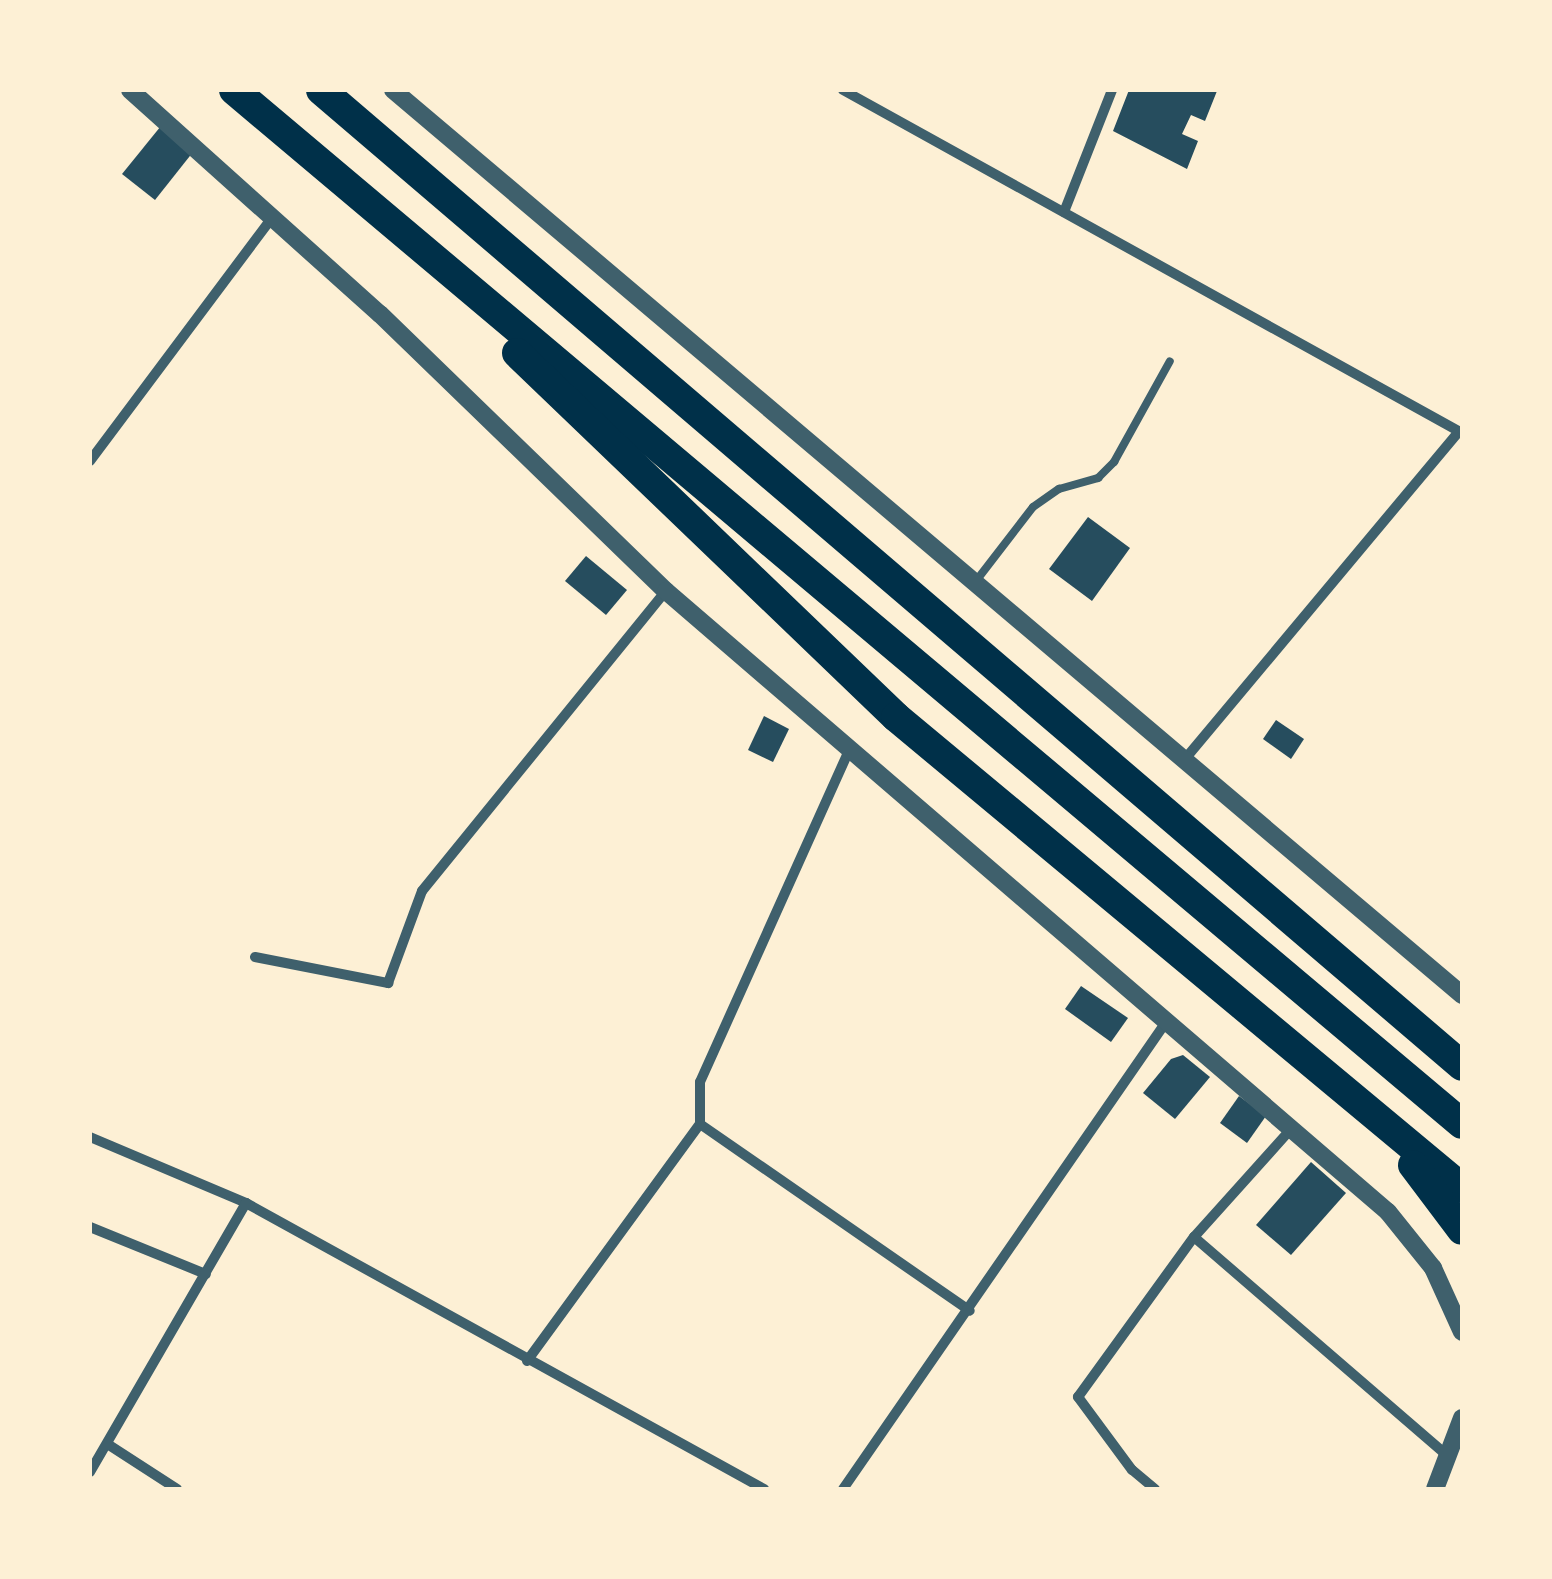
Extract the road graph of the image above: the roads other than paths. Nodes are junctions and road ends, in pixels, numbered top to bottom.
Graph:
1 (130, 90) edge
2 (234, 90) edge
3 (321, 90) edge
4 (392, 90) edge
5 (843, 90) edge
6 (1112, 90) edge
7 (355, 193) junction
8 (1064, 212) junction
9 (274, 215) junction
10 (1170, 361) dead end
11 (1460, 432) edge
12 (90, 461) edge
13 (976, 581) junction
14 (666, 591) junction
15 (848, 752) junction
16 (1185, 759) junction
17 (255, 957) dead end
18 (1462, 995) edge
19 (1166, 1022) junction
20 (1462, 1066) edge
21 (1350, 1090) junction
22 (700, 1124) junction
23 (1462, 1124) edge
24 (1291, 1129) junction
25 (90, 1138) edge
26 (1462, 1188) edge
27 (246, 1203) junction
28 (90, 1227) edge
29 (1462, 1230) edge
30 (1194, 1237) junction
31 (206, 1274) junction
32 (970, 1311) junction
33 (1462, 1332) edge
34 (526, 1361) junction
35 (1462, 1418) edge
36 (110, 1445) junction
37 (1448, 1456) junction
38 (92, 1465) edge
39 (850, 1486) edge
40 (177, 1489) edge
41 (764, 1489) edge
42 (1155, 1489) edge
43 (1435, 1489) edge

1 - 9 street
2 - 7 highway
3 - 20 highway
4 - 13 street
5 - 8 street
6 - 8 street
7 - 21 highway
7 - 23 highway
8 - 11 street
9 - 12 street
9 - 14 street
10 - 13 lane
11 - 16 street
13 - 16 street
14 - 15 street
14 - 17 street
15 - 19 street
15 - 22 street
16 - 18 street
19 - 24 street
19 - 32 street
21 - 26 highway
21 - 29 highway
22 - 32 street
22 - 34 street
24 - 30 street
24 - 33 street
25 - 27 street
27 - 31 street
27 - 34 street
28 - 31 street
30 - 37 street
30 - 42 street
31 - 36 street
32 - 39 street
34 - 41 street
35 - 37 street
36 - 38 street
36 - 40 street
37 - 43 street

